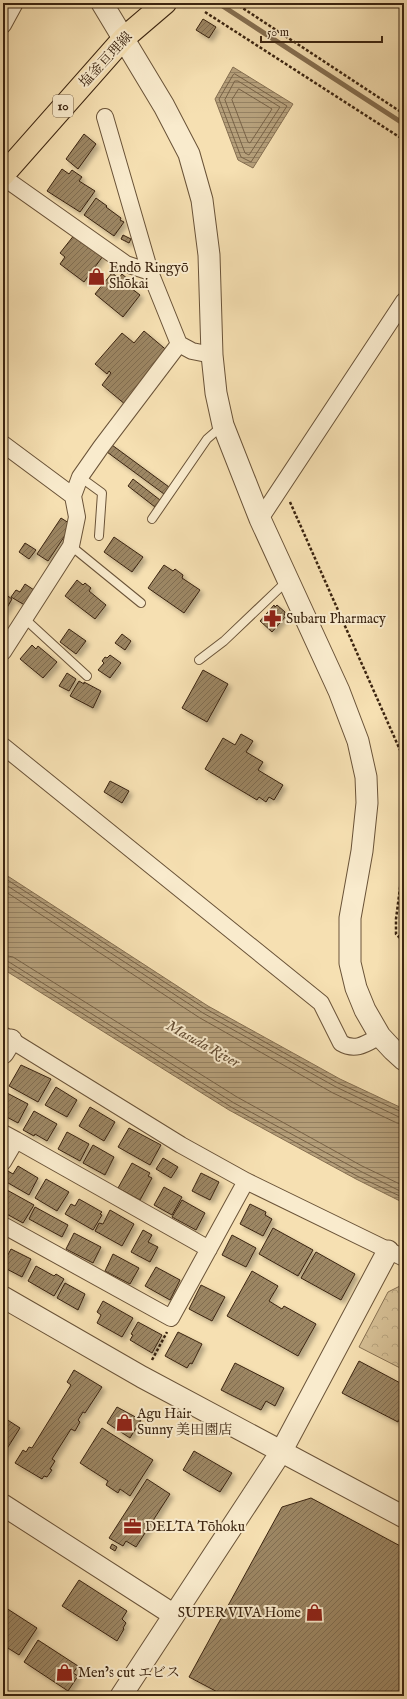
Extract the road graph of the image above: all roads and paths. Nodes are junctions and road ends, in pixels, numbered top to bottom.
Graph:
1 (14, 3) edge
2 (102, 3) edge
3 (165, 3) edge
4 (235, 3) edge
5 (205, 12) dead end
6 (3, 25) edge
7 (124, 38) junction
8 (404, 114) edge
9 (105, 117) dead end
10 (404, 140) edge
11 (3, 176) edge
12 (150, 272) junction
13 (404, 301) edge
14 (180, 344) junction
15 (212, 355) junction
16 (223, 425) junction
17 (3, 444) edge
18 (80, 477) junction
19 (282, 485) junction
20 (73, 496) junction
21 (152, 519) dead end
22 (260, 519) junction
23 (99, 536) dead end
24 (71, 546) junction
25 (287, 580) junction
26 (141, 604) dead end
27 (26, 619) junction
28 (3, 652) edge
29 (199, 660) dead end
30 (87, 676) dead end
31 (3, 746) edge
32 (404, 759) edge
33 (404, 858) edge
34 (404, 942) edge
35 (380, 1036) junction
36 (6, 1043) edge
37 (404, 1060) edge
38 (9, 1136) edge
39 (3, 1162) edge
40 (246, 1181) junction
41 (3, 1225) edge
42 (209, 1249) junction
43 (396, 1254) edge
44 (3, 1297) edge
45 (172, 1318) junction
46 (152, 1360) dead end
47 (281, 1452) junction
48 (3, 1505) edge
49 (404, 1517) edge
50 (174, 1615) junction
51 (121, 1696) edge

1 - 6 street
2 - 7 street
3 - 7 main road, 塩釜亘理線 / 10
4 - 8 path
5 - 10 path
7 - 11 main road, 塩釜亘理線 / 10
7 - 15 street
9 - 12 street
11 - 12 street
12 - 14 street
13 - 19 street
14 - 15 street
14 - 18 street
15 - 16 street
16 - 21 lane
16 - 22 street
17 - 20 street
18 - 20 street
18 - 23 lane
19 - 22 street
19 - 32 path
20 - 24 street
22 - 25 street
24 - 26 lane
24 - 27 street
25 - 29 lane
25 - 35 street
27 - 28 street
27 - 30 lane
31 - 35 street
33 - 34 path
35 - 37 street
36 - 40 street
38 - 39 street
38 - 42 street
40 - 42 street
40 - 43 street
41 - 45 street
42 - 45 street
43 - 47 street
44 - 47 street
45 - 46 path
47 - 49 street
47 - 50 street
48 - 50 street
50 - 51 street

